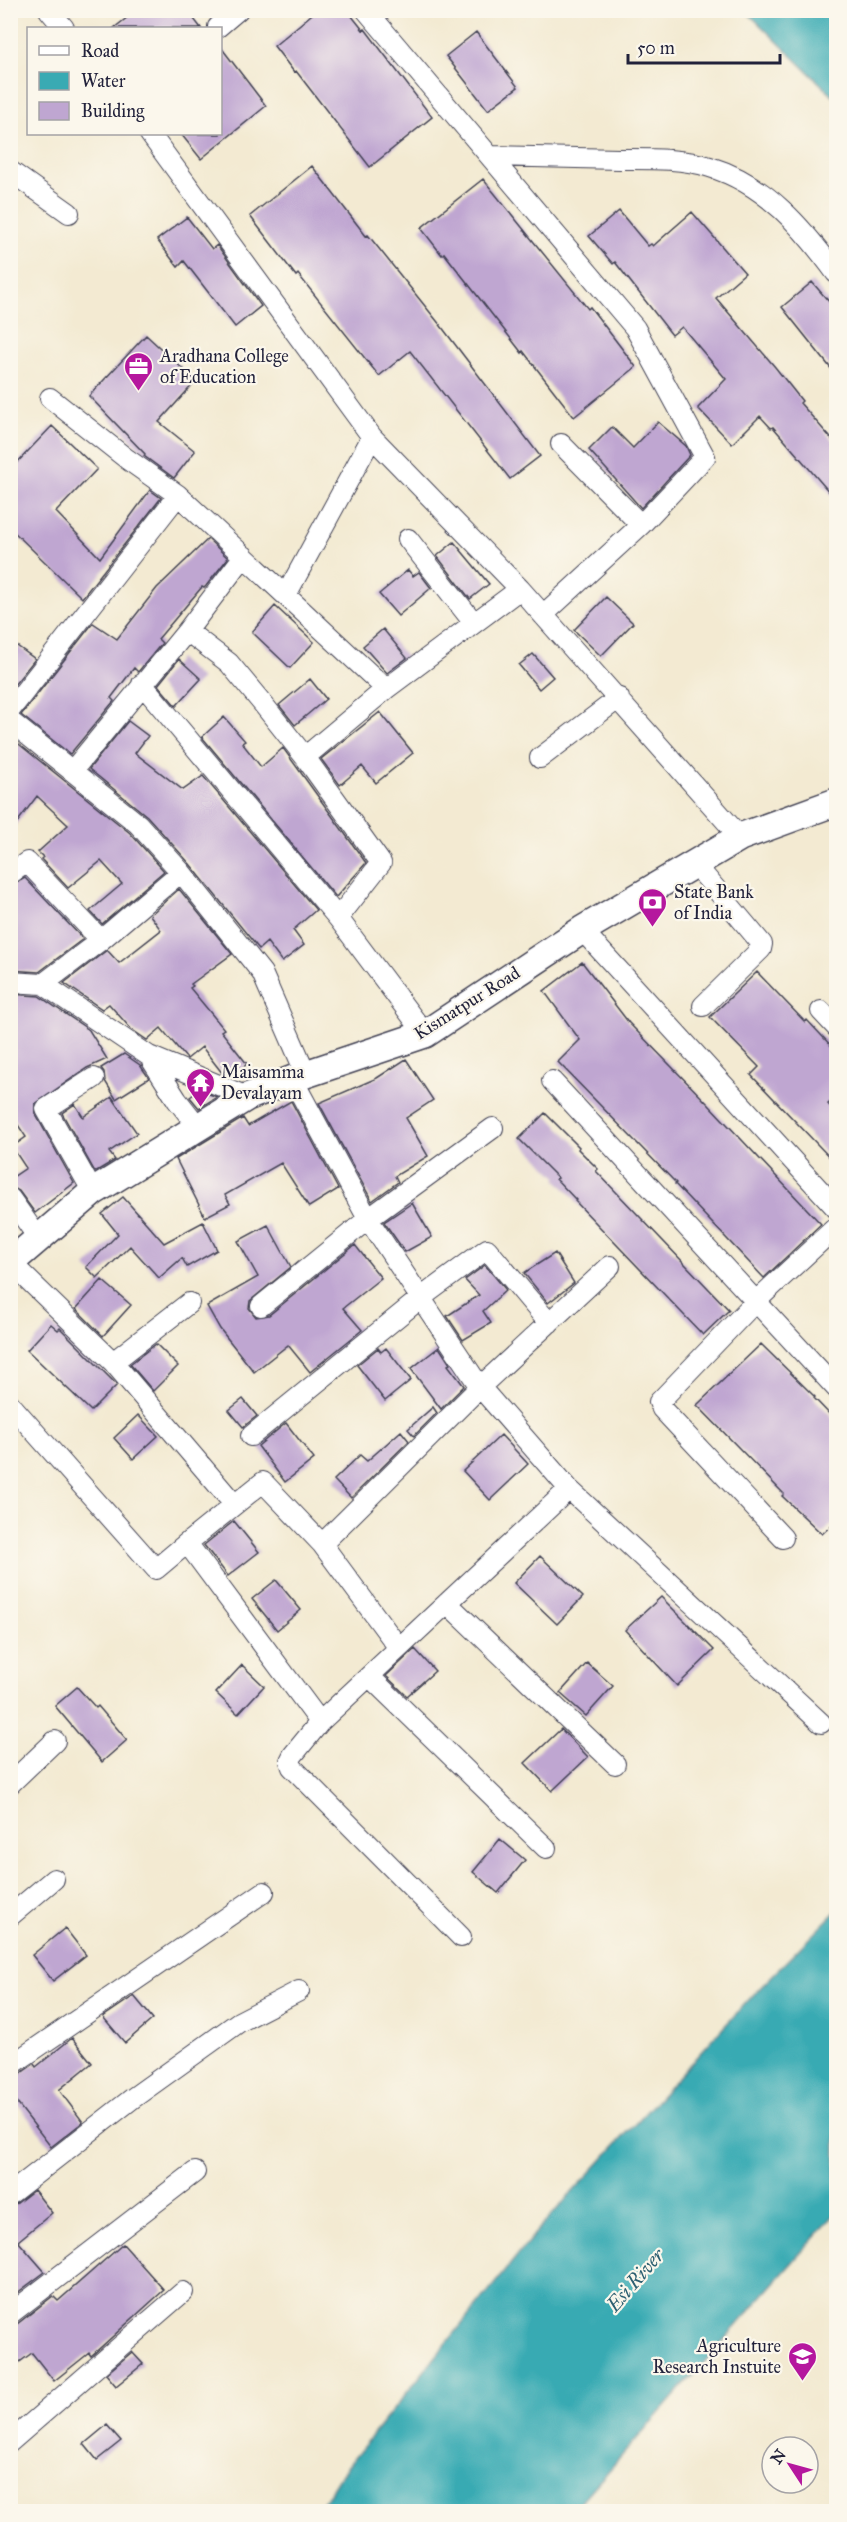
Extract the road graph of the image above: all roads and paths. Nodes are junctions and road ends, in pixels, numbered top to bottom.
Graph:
1 (49, 10) edge
2 (238, 10) edge
3 (366, 10) edge
4 (63, 27) edge
5 (218, 27) edge
6 (151, 135) edge
7 (491, 156) junction
8 (10, 171) edge
9 (69, 213) dead end
10 (837, 273) edge
11 (50, 398) dead end
12 (372, 437) junction
13 (561, 444) dead end
14 (178, 495) junction
15 (642, 525) junction
16 (408, 539) dead end
17 (244, 556) junction
18 (520, 589) junction
19 (286, 596) junction
20 (543, 615) junction
21 (474, 623) junction
22 (188, 631) junction
23 (142, 684) junction
24 (386, 689) junction
25 (619, 698) junction
26 (10, 710) edge
27 (10, 721) edge
28 (305, 758) junction
29 (540, 758) dead end
30 (73, 770) junction
31 (837, 802) edge
32 (740, 837) junction
33 (694, 863) junction
34 (181, 872) junction
35 (10, 874) edge
36 (338, 918) junction
37 (582, 930) junction
38 (101, 940) junction
39 (10, 982) edge
40 (43, 984) junction
41 (703, 1006) dead end
42 (820, 1011) dead end
43 (837, 1027) edge
44 (425, 1034) junction
45 (149, 1056) junction
46 (300, 1077) junction
47 (94, 1078) dead end
48 (552, 1081) dead end
49 (248, 1097) junction
50 (199, 1128) junction
51 (493, 1128) dead end
52 (93, 1192) junction
53 (10, 1198) edge
54 (837, 1208) edge
55 (368, 1219) junction
56 (837, 1227) edge
57 (39, 1239) junction
58 (11, 1263) edge
59 (610, 1266) dead end
60 (422, 1298) junction
61 (755, 1302) junction
62 (189, 1303) dead end
63 (261, 1306) dead end
64 (549, 1323) junction
65 (113, 1362) junction
66 (480, 1388) junction
67 (837, 1388) edge
68 (10, 1404) edge
69 (252, 1436) dead end
70 (569, 1489) junction
71 (234, 1504) junction
72 (783, 1538) dead end
73 (187, 1543) junction
74 (322, 1544) junction
75 (447, 1603) junction
76 (399, 1648) junction
77 (369, 1676) junction
78 (320, 1722) junction
79 (821, 1723) dead end
80 (55, 1741) dead end
81 (615, 1764) dead end
82 (10, 1784) edge
83 (546, 1848) dead end
84 (54, 1879) dead end
85 (264, 1892) dead end
86 (10, 1916) edge
87 (461, 1937) dead end
88 (299, 1991) dead end
89 (10, 2067) edge
90 (195, 2172) dead end
91 (10, 2194) edge
92 (183, 2292) dead end
93 (10, 2314) edge
94 (10, 2442) edge

1 - 4 street
2 - 5 street
3 - 7 street
6 - 12 street
7 - 10 street
7 - 15 street
8 - 9 street
11 - 14 street
12 - 18 street
12 - 19 street
13 - 15 street
14 - 17 street
14 - 26 street
15 - 20 street
16 - 21 street
17 - 19 street
17 - 22 street
18 - 20 street
18 - 21 street
19 - 24 street
20 - 25 street
21 - 24 street
22 - 23 street
22 - 28 street
23 - 30 street
23 - 36 street
24 - 28 street
25 - 29 street
25 - 32 street
27 - 30 street
28 - 36 street
30 - 34 street
31 - 32 street, Kismatpur Road
32 - 33 street, Kismatpur Road
33 - 37 street, Kismatpur Road
33 - 41 street
34 - 38 street
34 - 46 street
35 - 38 street
36 - 44 street
37 - 44 street, Kismatpur Road
37 - 54 street
38 - 40 street
39 - 40 street
40 - 45 street
42 - 43 street
44 - 46 street, Kismatpur Road
45 - 49 street
45 - 50 street
46 - 49 street, Kismatpur Road
46 - 55 street
47 - 52 street
48 - 61 street
49 - 50 street, Kismatpur Road
50 - 52 street, Kismatpur Road
51 - 55 street
52 - 57 street, Kismatpur Road
53 - 57 street
55 - 60 street
55 - 63 street
56 - 61 street
57 - 58 street, Kismatpur Road
58 - 65 street
59 - 64 street
60 - 64 street
60 - 66 street
60 - 69 street
61 - 67 street
61 - 72 street
62 - 65 street
64 - 66 street
65 - 71 street
66 - 70 street
66 - 74 street
68 - 73 street
70 - 75 street
70 - 79 street
71 - 73 street
71 - 74 street
73 - 78 street
74 - 76 street
75 - 76 street
75 - 81 street
76 - 77 street
77 - 78 street
77 - 83 street
78 - 87 street
80 - 82 street
84 - 86 street
85 - 89 street
88 - 91 street
90 - 93 street
92 - 94 street

